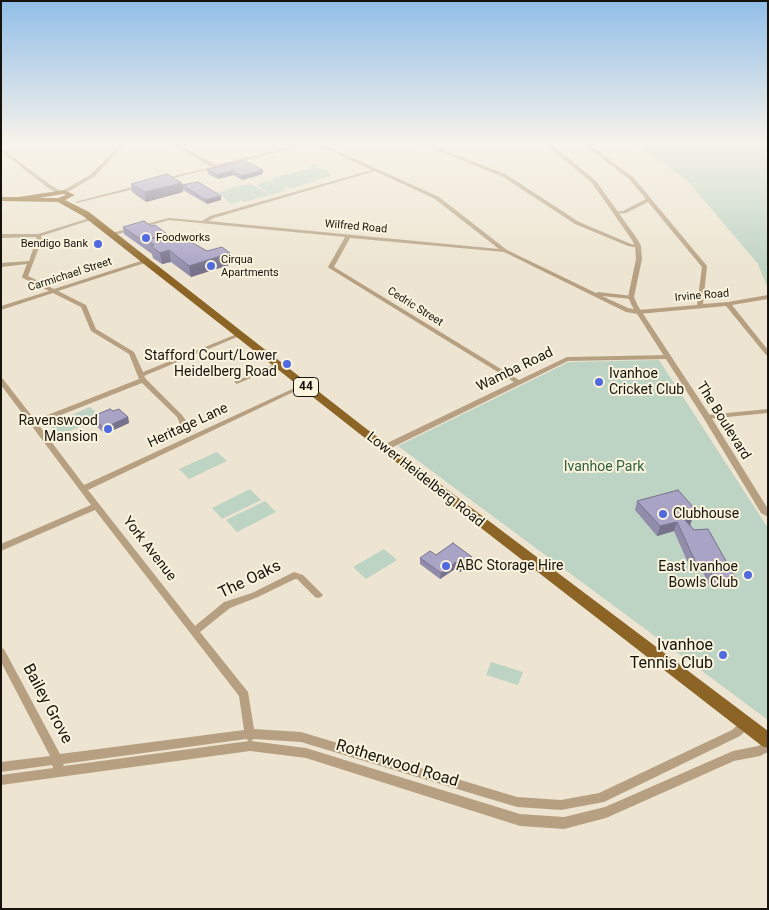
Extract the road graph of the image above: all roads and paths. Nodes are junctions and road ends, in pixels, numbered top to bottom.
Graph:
1 (49, 186) edge
2 (75, 186) edge
3 (83, 186) edge
4 (134, 186) edge
5 (318, 186) edge
6 (411, 186) edge
7 (521, 186) edge
8 (597, 186) edge
9 (638, 186) edge
10 (57, 196) junction
11 (73, 198) junction
12 (1, 199) edge
13 (648, 200) junction
14 (617, 213) junction
15 (86, 214) junction
16 (92, 219) junction
17 (203, 222) junction
18 (111, 234) junction
19 (38, 235) junction
20 (1, 236) edge
21 (348, 237) junction
22 (638, 246) junction
23 (505, 251) junction
24 (146, 261) junction
25 (30, 262) junction
26 (1, 265) edge
27 (53, 291) junction
28 (592, 293) junction
29 (631, 296) junction
30 (768, 297) edge
31 (728, 304) junction
32 (700, 306) junction
33 (1, 308) edge
34 (638, 312) junction
35 (239, 335) junction
36 (768, 354) edge
37 (668, 357) junction
38 (277, 364) junction
39 (142, 377) junction
40 (1, 380) edge
41 (237, 382) dead end
42 (518, 382) junction
43 (303, 386) junction
44 (768, 411) edge
45 (707, 417) junction
46 (183, 422) dead end
47 (34, 423) junction
48 (384, 448) junction
49 (83, 489) junction
50 (96, 506) junction
51 (768, 514) edge
52 (1, 548) edge
53 (318, 595) dead end
54 (194, 632) junction
55 (1, 652) edge
56 (744, 725) junction
57 (250, 740) junction
58 (768, 741) edge
59 (768, 746) edge
60 (57, 759) junction
61 (1, 766) edge
62 (59, 772) junction
63 (1, 780) edge

1 - 10 street
2 - 10 street
3 - 11 street
4 - 11 street
5 - 17 street
6 - 23 street
7 - 22 street
8 - 14 street
9 - 13 street
10 - 11 main road, 44
10 - 12 main road, Lower Heidelberg Road / 44
10 - 15 main road, Lower Heidelberg Road / 44
11 - 15 main road, Lower Heidelberg Road / 44
13 - 14 street
13 - 32 street
14 - 22 street
15 - 16 main road, Lower Heidelberg Road / 44
16 - 18 main road, Lower Heidelberg Road / 44
16 - 19 street
17 - 18 street, Wilfred Road
17 - 21 street, Wilfred Road
18 - 24 main road, Lower Heidelberg Road / 44
19 - 20 street
19 - 25 street
21 - 23 street, Wilfred Road
21 - 42 street, Cedric Street
22 - 29 street
23 - 28 street, Wilfred Road
24 - 27 street, Carmichael Street
24 - 35 main road, Lower Heidelberg Road / 44
25 - 26 street
25 - 27 street
27 - 33 street, Carmichael Street
27 - 39 street
28 - 29 street, Wilfred Road
28 - 34 street, Wilfred Road
29 - 34 street, The Boulevard
30 - 31 street, Irvine Road
31 - 32 street, Irvine Road
31 - 36 street
32 - 34 street, Irvine Road
34 - 37 street, The Boulevard
35 - 38 main road, Lower Heidelberg Road / 44
35 - 39 street
37 - 42 street, Wamba Road
37 - 45 street, The Boulevard
38 - 41 street
38 - 43 main road, Lower Heidelberg Road / 44
39 - 46 street
39 - 47 street
40 - 47 street, York Avenue
42 - 48 street, Wamba Road
43 - 48 main road, Lower Heidelberg Road / 44
43 - 49 street, Heritage Lane
44 - 45 street
45 - 51 street, The Boulevard
47 - 49 street, York Avenue
48 - 56 main road, Lower Heidelberg Road / 44
49 - 50 street, York Avenue
50 - 52 street
50 - 54 street, York Avenue
53 - 54 street, The Oaks
54 - 57 street, York Avenue
55 - 60 street, Bailey Grove
56 - 57 street, Rotherwood Road
56 - 58 main road, Lower Heidelberg Road / 44
57 - 59 street, Rotherwood Road
57 - 60 street, Rotherwood Road
57 - 62 street, Rotherwood Road
60 - 61 street, Rotherwood Road
60 - 62 street, Bailey Grove
62 - 63 street, Rotherwood Road

